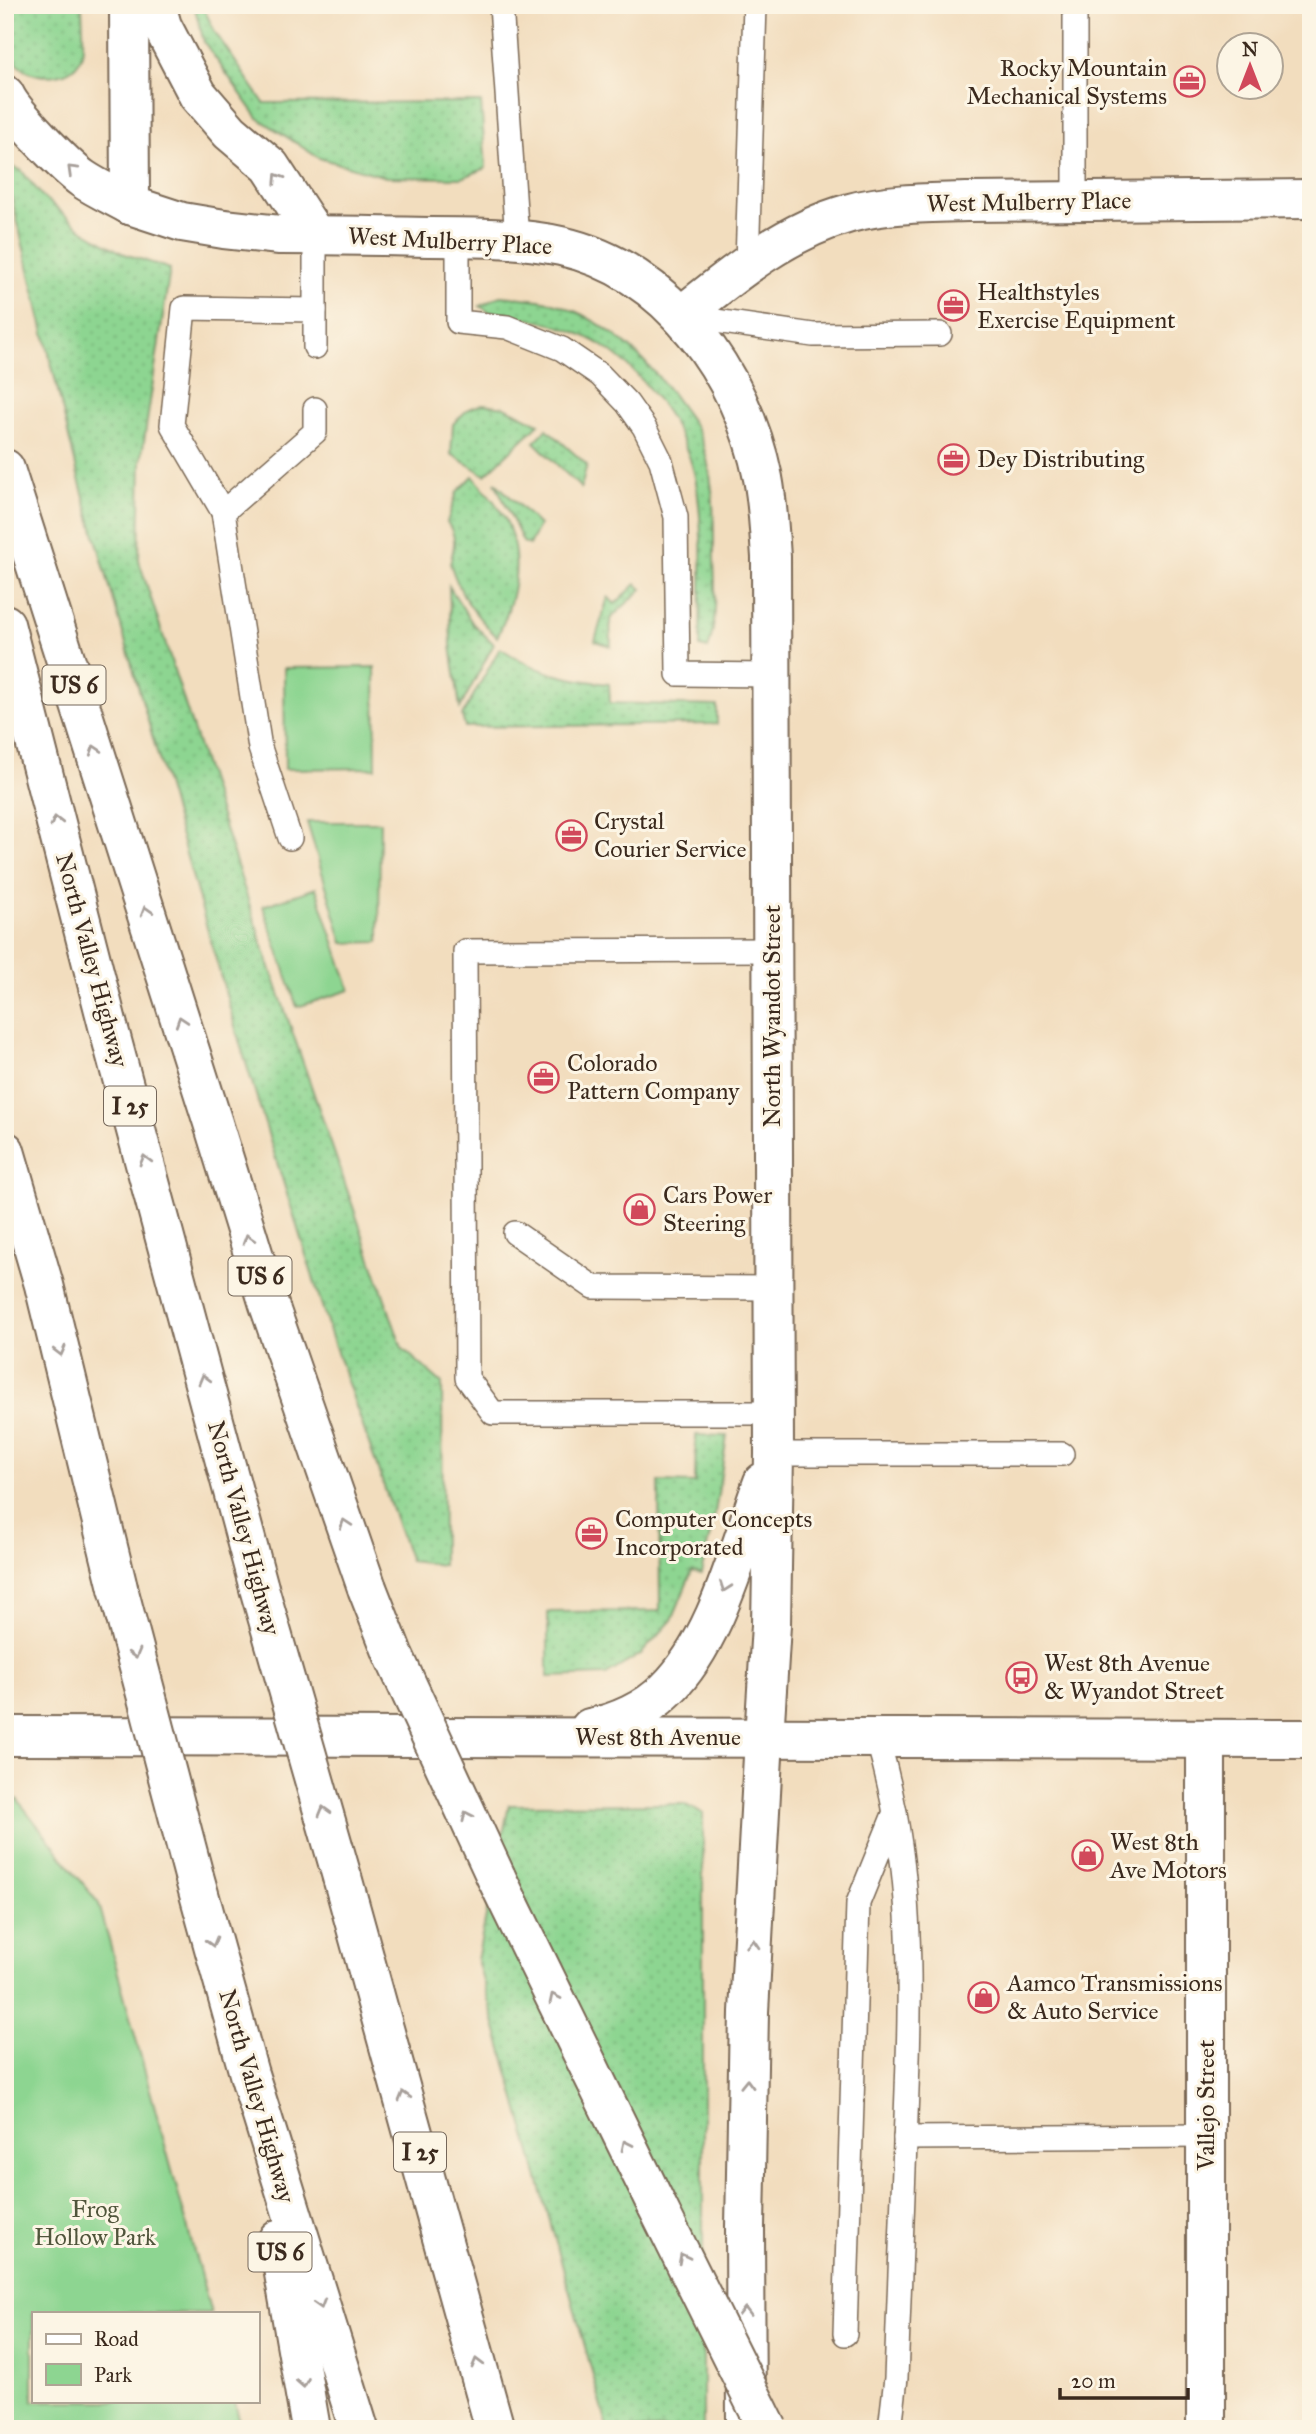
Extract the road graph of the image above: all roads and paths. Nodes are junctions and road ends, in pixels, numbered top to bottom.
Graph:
1 (129, 5) edge
2 (156, 5) edge
3 (501, 5) edge
4 (755, 5) edge
5 (1075, 12) dead end
6 (5, 95) edge
7 (1311, 199) edge
8 (1075, 201) junction
9 (130, 205) junction
10 (315, 235) junction
11 (458, 237) junction
12 (517, 240) junction
13 (747, 264) junction
14 (315, 310) junction
15 (681, 316) junction
16 (940, 334) dead end
17 (315, 347) dead end
18 (315, 410) dead end
19 (5, 469) edge
20 (223, 512) junction
21 (5, 624) edge
22 (771, 675) junction
23 (290, 838) dead end
24 (772, 950) junction
25 (5, 1151) edge
26 (5, 1190) edge
27 (516, 1233) dead end
28 (44, 1285) junction
29 (773, 1288) junction
30 (774, 1413) junction
31 (774, 1454) junction
32 (1062, 1454) dead end
33 (5, 1736) edge
34 (550, 1737) junction
35 (764, 1738) junction
36 (877, 1738) junction
37 (1206, 1739) junction
38 (1311, 1739) edge
39 (895, 1812) junction
40 (250, 2074) junction
41 (1206, 2136) junction
42 (905, 2138) junction
43 (845, 2334) dead end
44 (311, 2429) edge
45 (359, 2429) edge
46 (495, 2429) edge
47 (746, 2429) edge
48 (768, 2429) edge
49 (890, 2429) edge
50 (1206, 2429) edge

1 - 9 main road
10 -> 2 main road
3 - 12 lane
4 - 13 lane
5 - 8 lane
9 -> 6 main road, West Mulberry Place
7 - 8 main road, West Mulberry Place
8 - 13 main road, West Mulberry Place
9 - 10 main road, West Mulberry Place
10 - 11 main road, West Mulberry Place
10 - 14 lane
11 - 12 main road, West Mulberry Place
11 - 22 lane
12 - 15 main road, West Mulberry Place
13 - 15 main road, West Mulberry Place
14 - 17 lane
14 - 20 lane
15 - 16 lane
15 - 22 main road, North Wyandot Street
18 - 20 lane
48 -> 19 main road, US 6, bridge
20 - 23 lane
46 -> 21 main road, North Valley Highway / I 25, bridge
22 - 24 main road, North Wyandot Street
24 - 29 main road, North Wyandot Street
24 - 30 lane
25 - 28 main road, North Valley Highway
26 - 28 main road
27 - 29 lane
28 -> 40 main road, North Valley Highway, bridge
29 - 30 main road, North Wyandot Street
30 - 31 main road, North Wyandot Street
31 - 32 lane
31 -> 34 main road
31 - 35 main road, North Wyandot Street
33 - 34 main road, West 8th Avenue
34 - 35 main road, West 8th Avenue
35 - 36 main road, West 8th Avenue
47 -> 35 main road, North Wyandot Street
36 - 37 main road, West 8th Avenue
36 - 39 lane
37 - 38 main road, West 8th Avenue
37 - 41 main road, Vallejo Street
39 - 42 lane
39 - 43 lane
40 -> 44 main road, US 6
40 -> 45 main road, North Valley Highway
41 - 42 lane
41 - 50 main road, Vallejo Street
42 - 49 lane

